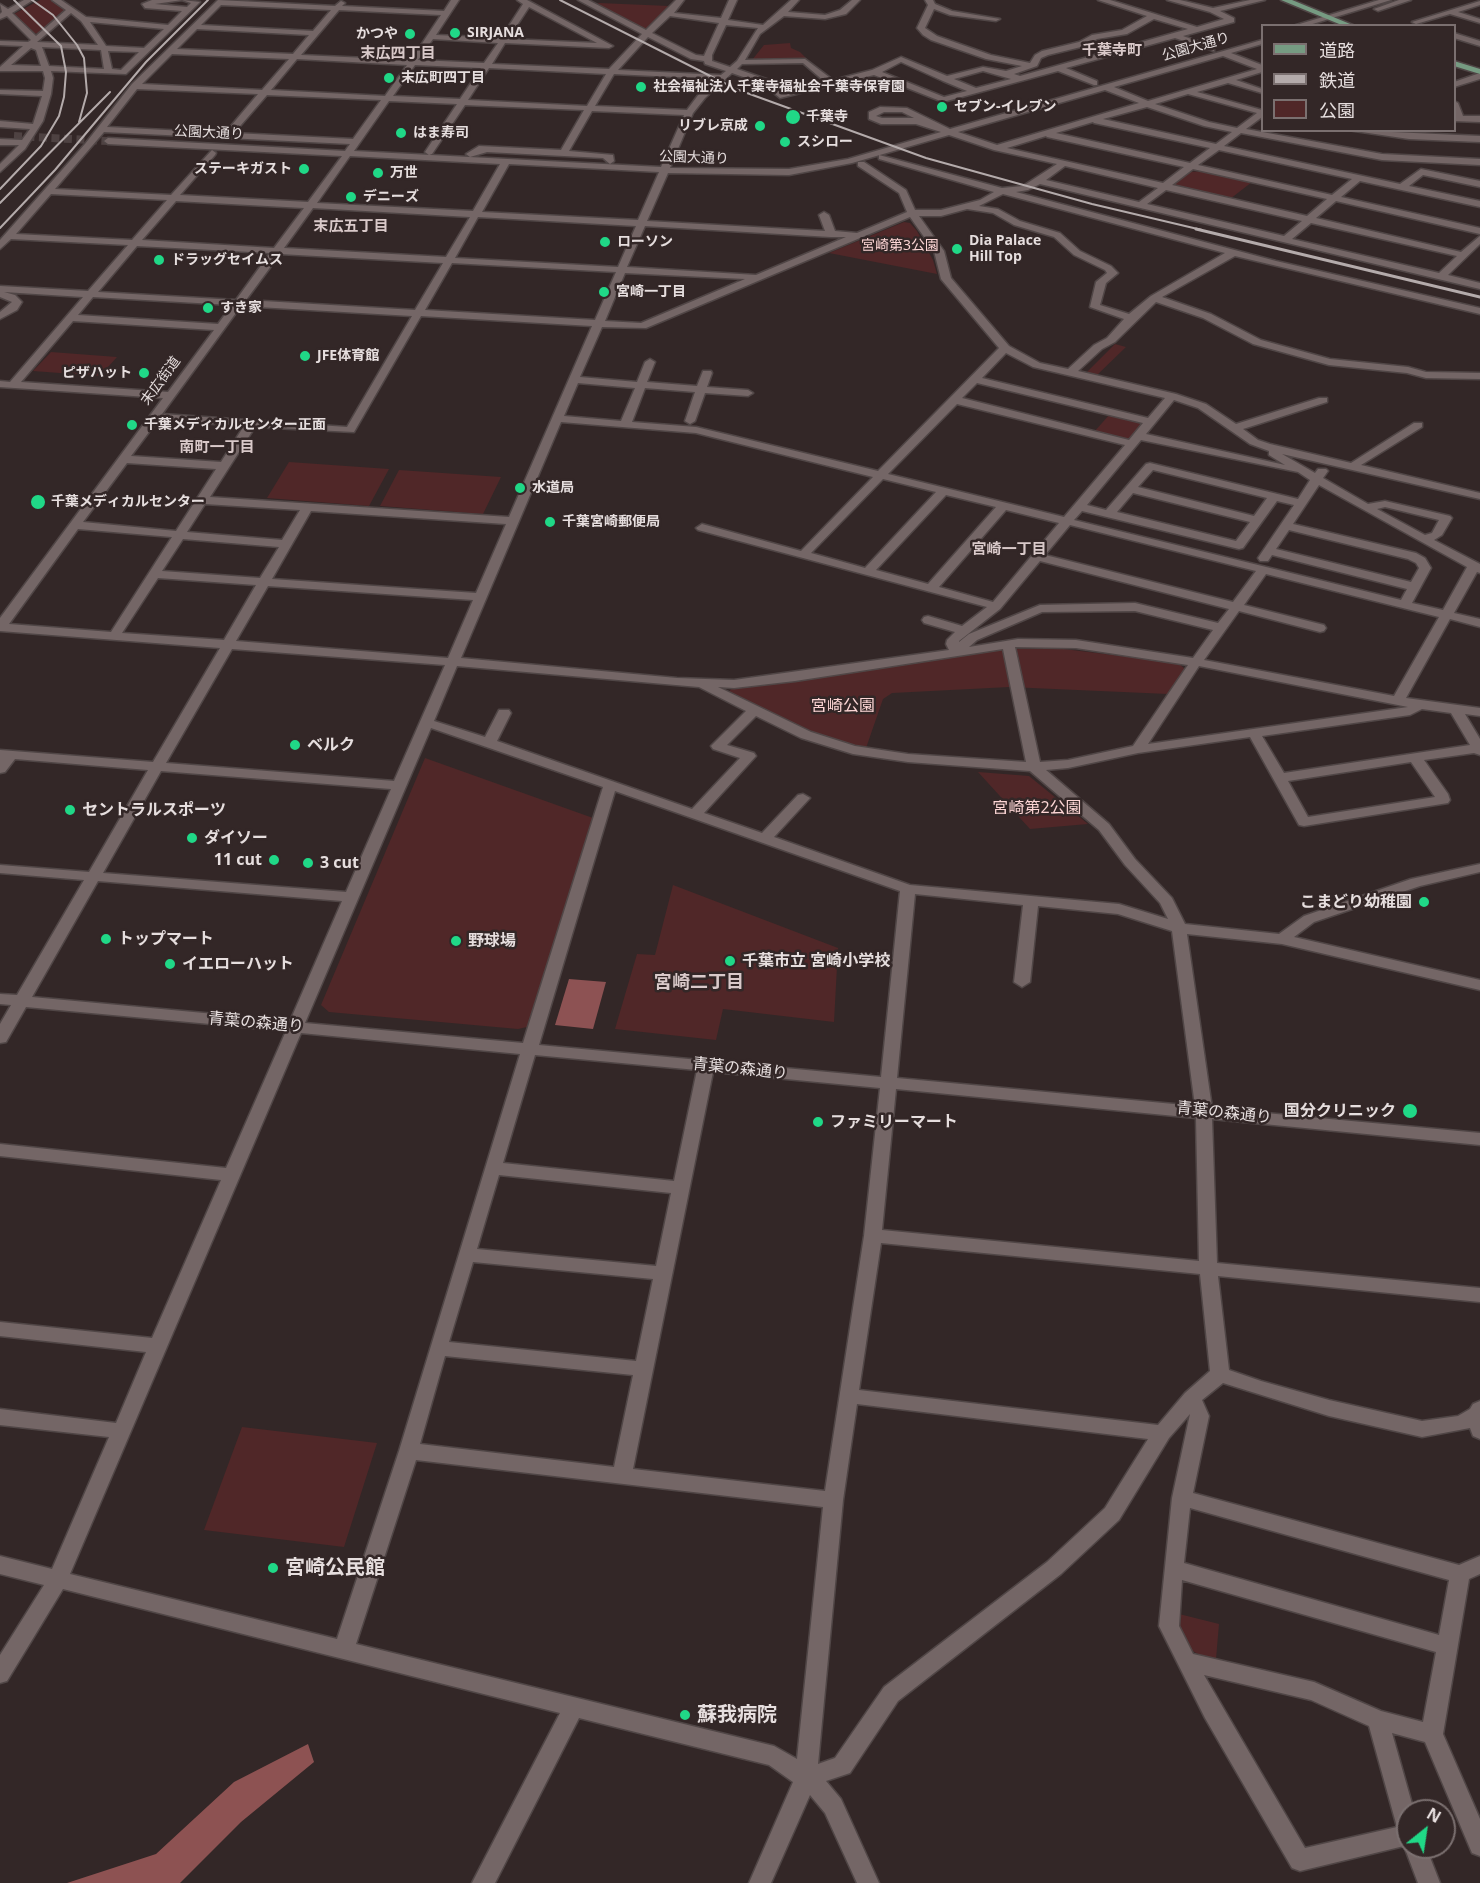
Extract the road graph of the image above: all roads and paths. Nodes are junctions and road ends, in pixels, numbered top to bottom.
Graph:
1 (29, 0) edge
2 (56, 0) edge
3 (178, 0) edge
4 (186, 0) edge
5 (344, 0) edge
6 (455, 0) edge
7 (582, 0) edge
8 (680, 0) edge
9 (733, 0) edge
10 (795, 0) edge
11 (856, 0) edge
12 (1102, 0) edge
13 (1171, 0) edge
14 (1261, 0) edge
15 (1285, 0) edge
16 (1387, 0) edge
17 (1407, 0) edge
18 (79, 2) dead end
19 (221, 2) edge
20 (524, 2) edge
21 (930, 3) edge
22 (1480, 3) edge
23 (70, 8) junction
24 (337, 8) junction
25 (188, 9) junction
26 (1213, 10) junction
27 (2, 11) edge
28 (1450, 12) junction
29 (447, 13) junction
30 (668, 14) junction
31 (782, 14) junction
32 (1155, 15) junction
33 (1328, 16) junction
34 (996, 18) dead end
35 (84, 19) junction
36 (1338, 21) junction
37 (1480, 21) edge
38 (723, 22) junction
39 (1302, 24) edge
40 (1327, 24) edge
41 (1346, 24) edge
42 (1421, 24) edge
43 (169, 27) junction
44 (195, 27) junction
45 (765, 27) junction
46 (1198, 30) junction
47 (315, 33) junction
48 (647, 33) junction
49 (1456, 35) edge
50 (1176, 36) junction
51 (1261, 36) edge
52 (431, 38) junction
53 (503, 41) junction
54 (34, 42) junction
55 (0, 43) edge
56 (1261, 43) edge
57 (1480, 44) edge
58 (1072, 45) junction
59 (609, 46) junction
60 (104, 48) junction
61 (1211, 49) junction
62 (146, 50) junction
63 (168, 51) junction
64 (1223, 53) junction
65 (626, 55) junction
66 (296, 57) junction
67 (1100, 57) junction
68 (707, 59) junction
69 (413, 62) junction
70 (740, 62) junction
71 (1456, 63) edge
72 (1030, 65) junction
73 (486, 66) junction
74 (1059, 68) junction
75 (1261, 68) edge
76 (2, 69) edge
77 (46, 69) junction
78 (1261, 70) edge
79 (732, 71) junction
80 (109, 72) junction
81 (611, 72) junction
82 (876, 72) junction
83 (1007, 74) junction
84 (1480, 74) edge
85 (723, 77) junction
86 (946, 79) junction
87 (1019, 79) junction
88 (1228, 80) junction
89 (831, 83) junction
90 (1094, 83) junction
91 (1456, 85) edge
92 (135, 86) junction
93 (1106, 87) junction
94 (1261, 90) edge
95 (975, 91) junction
96 (0, 92) edge
97 (265, 92) junction
98 (1189, 92) junction
99 (47, 94) junction
100 (387, 98) junction
101 (463, 102) junction
102 (1147, 104) junction
103 (590, 108) junction
104 (1261, 112) edge
105 (689, 113) junction
106 (1261, 114) edge
107 (1457, 118) edge
108 (1480, 119) edge
109 (1094, 120) junction
110 (0, 124) edge
111 (35, 127) junction
112 (937, 127) junction
113 (100, 129) junction
114 (0, 130) edge
115 (1239, 130) junction
116 (947, 131) junction
117 (1361, 132) edge
118 (1047, 134) junction
119 (228, 135) junction
120 (0, 136) edge
121 (110, 139) tunnel mouth
122 (1480, 139) edge
123 (0, 142) edge
124 (24, 143) junction
125 (1412, 144) edge
126 (88, 146) junction
127 (1217, 147) junction
128 (890, 148) junction
129 (997, 148) junction
130 (349, 151) junction
131 (429, 152) junction
132 (564, 152) junction
133 (212, 153) junction
134 (470, 154) junction
135 (882, 157) junction
136 (610, 161) junction
137 (506, 162) junction
138 (1480, 162) edge
139 (1064, 163) junction
140 (861, 164) junction
141 (1192, 166) junction
142 (1, 168) edge
143 (665, 170) junction
144 (1358, 178) junction
145 (1039, 181) junction
146 (1480, 184) edge
147 (1166, 187) junction
148 (1402, 187) junction
149 (48, 191) junction
150 (1002, 191) junction
151 (173, 198) junction
152 (1334, 198) junction
153 (1480, 204) edge
154 (310, 206) junction
155 (967, 206) junction
156 (1139, 206) junction
157 (912, 213) junction
158 (475, 215) junction
159 (824, 215) dead end
160 (1309, 220) junction
161 (641, 224) junction
162 (1480, 231) edge
163 (831, 234) junction
164 (10, 236) junction
165 (860, 236) junction
166 (1480, 238) edge
167 (1285, 240) junction
168 (135, 242) junction
169 (0, 246) edge
170 (277, 251) junction
171 (1234, 252) junction
172 (1463, 255) junction
173 (449, 260) junction
174 (622, 270) junction
175 (759, 277) junction
176 (1441, 277) junction
177 (1480, 286) edge
178 (0, 291) edge
179 (93, 294) junction
180 (1154, 298) junction
181 (239, 302) junction
182 (1480, 311) edge
183 (419, 313) junction
184 (0, 316) edge
185 (70, 318) junction
186 (1131, 318) junction
187 (599, 323) junction
188 (220, 327) junction
189 (1005, 348) junction
190 (650, 362) dead end
191 (1070, 372) junction
192 (707, 374) dead end
193 (1480, 376) edge
194 (975, 379) junction
195 (575, 380) junction
196 (0, 384) edge
197 (13, 385) junction
198 (640, 385) junction
199 (701, 389) junction
200 (747, 393) dead end
201 (170, 395) junction
202 (1172, 396) junction
203 (955, 400) junction
204 (1323, 400) dead end
205 (154, 417) junction
206 (558, 418) junction
207 (690, 421) dead end
208 (1150, 422) junction
209 (626, 423) junction
210 (251, 424) junction
211 (1418, 425) dead end
212 (1235, 428) junction
213 (1136, 440) junction
214 (1267, 447) junction
215 (123, 459) junction
216 (1328, 460) junction
217 (224, 466) junction
218 (1354, 466) junction
219 (881, 475) junction
220 (1314, 476) junction
221 (1130, 489) junction
222 (944, 490) junction
223 (1480, 496) edge
224 (1274, 497) junction
225 (202, 500) junction
226 (1301, 503) junction
227 (1004, 505) junction
228 (307, 507) junction
229 (1080, 507) junction
230 (1366, 508) junction
231 (1109, 514) junction
232 (1257, 520) junction
233 (515, 521) junction
234 (1067, 521) junction
235 (74, 525) junction
236 (1287, 526) junction
237 (702, 528) dead end
238 (178, 535) junction
239 (1425, 539) junction
240 (286, 544) junction
241 (1269, 550) junction
242 (803, 555) junction
243 (1038, 557) junction
244 (1477, 567) edge
245 (1260, 569) junction
246 (868, 572) junction
247 (154, 574) junction
248 (264, 582) junction
249 (1415, 587) junction
250 (931, 589) junction
251 (479, 597) junction
252 (1405, 603) junction
253 (996, 606) junction
254 (1236, 607) junction
255 (1446, 614) junction
256 (928, 620) dead end
257 (1480, 623) edge
258 (0, 627) edge
259 (1222, 628) junction
260 (1320, 628) dead end
261 (964, 631) junction
262 (114, 636) junction
263 (1008, 644) junction
264 (228, 645) junction
265 (957, 651) junction
266 (453, 662) junction
267 (1196, 662) junction
268 (700, 683) junction
269 (1398, 701) junction
270 (1420, 705) junction
271 (755, 710) junction
272 (1457, 711) junction
273 (504, 712) dead end
274 (1480, 712) edge
275 (427, 724) junction
276 (1254, 733) junction
277 (489, 743) junction
278 (1138, 750) junction
279 (1479, 750) edge
280 (5, 754) edge
281 (1415, 758) junction
282 (158, 766) junction
283 (1034, 767) junction
284 (0, 770) edge
285 (1280, 778) junction
286 (610, 785) junction
287 (400, 786) junction
288 (803, 798) dead end
289 (694, 814) junction
290 (764, 839) junction
291 (1480, 868) edge
292 (0, 869) edge
293 (93, 878) junction
294 (908, 889) junction
295 (352, 897) junction
296 (1031, 901) junction
297 (1179, 928) junction
298 (1282, 939) junction
299 (1022, 982) dead end
300 (1480, 986) edge
301 (0, 999) edge
302 (21, 1001) junction
303 (297, 1026) junction
304 (0, 1038) edge
305 (530, 1048) junction
306 (706, 1065) junction
307 (888, 1084) junction
308 (1204, 1111) junction
309 (1480, 1139) edge
310 (0, 1150) edge
311 (493, 1168) junction
312 (231, 1174) junction
313 (681, 1188) junction
314 (873, 1236) junction
315 (466, 1255) junction
316 (1208, 1267) junction
317 (663, 1273) junction
318 (1480, 1295) edge
319 (0, 1329) edge
320 (158, 1346) junction
321 (438, 1348) junction
322 (644, 1369) junction
323 (1220, 1374) junction
324 (850, 1396) junction
325 (1192, 1398) junction
326 (0, 1417) edge
327 (1479, 1418) edge
328 (122, 1431) junction
329 (1162, 1433) junction
330 (409, 1451) junction
331 (621, 1475) junction
332 (1182, 1498) junction
333 (833, 1500) junction
334 (0, 1565) edge
335 (1480, 1565) edge
336 (1173, 1569) junction
337 (1460, 1574) junction
338 (57, 1581) junction
339 (1447, 1646) junction
340 (344, 1648) junction
341 (1186, 1662) junction
342 (0, 1674) edge
343 (574, 1706) junction
344 (1378, 1720) junction
345 (1432, 1734) junction
346 (806, 1778) junction
347 (1400, 1799) edge
348 (1396, 1838) edge
349 (1480, 1845) edge
350 (1420, 1859) edge
351 (483, 1883) edge
352 (760, 1883) edge
353 (868, 1883) edge
354 (1429, 1883) edge

1 - 27 street
2 - 23 street
3 - 25 street
4 - 25 street
5 - 24 street
6 - 29 street, 末広街道
7 - 48 street
8 - 30 street
9 - 38 street
10 - 31 street
11 - 31 street
12 - 32 street
13 - 26 street
14 - 26 street
15 - 33 main road
16 - 33 street
17 - 36 street
18 - 23 street
19 - 24 street
19 - 44 street
20 - 53 street
20 - 59 street
21 - 34 street
21 - 72 street
22 - 28 street
23 - 35 street
23 - 54 street
24 - 29 street
24 - 47 street
25 - 43 street
26 - 46 street
27 - 54 street
28 - 37 street
28 - 42 street
29 - 52 street, 末広街道
30 - 38 street
30 - 48 street
31 - 45 street
32 - 46 street
32 - 58 street
33 - 36 main road
33 - 39 street
35 - 43 street
35 - 60 street
36 - 40 street
36 - 41 main road
38 - 45 street
38 - 68 street
43 - 62 street
44 - 47 street
44 - 63 street
45 - 70 street
46 - 50 street
47 - 66 street
48 - 65 street
48 - 68 street
49 - 57 street
50 - 61 street
50 - 67 street
51 - 61 street, 公園大通り
52 - 53 street
52 - 69 street, 末広街道
53 - 59 street
53 - 73 street
54 - 55 street
54 - 60 street
54 - 76 street
54 - 77 street
56 - 64 street, 公園大通り
58 - 67 street
58 - 72 street
59 - 65 street
60 - 62 street
60 - 80 street
61 - 90 street, 公園大通り
62 - 80 street
63 - 66 street
63 - 92 street
64 - 75 street
64 - 93 street, 公園大通り
65 - 81 street
66 - 69 street
66 - 97 street
67 - 74 street
68 - 79 street
69 - 73 street
69 - 100 street, 末広街道
70 - 79 street
70 - 89 street
71 - 84 main road
72 - 83 street
73 - 81 street
73 - 101 street
74 - 87 street
74 - 90 street
76 - 77 street
77 - 80 street
77 - 99 street
78 - 88 street
79 - 85 street
79 - 89 street
81 - 85 street
81 - 103 street
82 - 86 street
82 - 89 street
82 - 95 street
83 - 86 street
83 - 87 street
84 - 91 street
85 - 105 street
86 - 95 street
87 - 95 street
88 - 94 street
88 - 98 street
90 - 112 street, 公園大通り
92 - 97 street
92 - 113 street
93 - 102 street
93 - 116 street, 公園大通り
96 - 99 street
97 - 100 street
97 - 119 street
98 - 102 street
98 - 104 street
99 - 111 street
100 - 101 street
100 - 130 street, 末広街道
101 - 103 street
101 - 131 street
102 - 109 street
102 - 115 street
103 - 105 street
103 - 132 street
105 - 143 street
106 - 115 street
107 - 108 street
109 - 118 street
109 - 127 street
110 - 111 street
111 - 124 street
112 - 112 street
112 - 116 street
112 - 143 street, 公園大通り
113 - 119 street
113 - 126 street
114 - 120 street
115 - 125 street
115 - 127 street
116 - 128 street, 公園大通り
116 - 129 street
117 - 125 street
118 - 129 street
118 - 141 street
119 - 130 street
121 - 130 street, 公園大通り
122 - 125 street
123 - 124 street
124 - 142 street
125 - 138 street
126 - 133 street
126 - 149 street
127 - 141 street
127 - 144 street
128 - 135 street
128 - 143 street, 公園大通り
129 - 139 street
130 - 131 street, 公園大通り
130 - 133 street
130 - 137 street, 公園大通り
130 - 154 street, 末広街道
131 - 134 street, 公園大通り
132 - 134 street
132 - 136 street
133 - 151 street
134 - 136 street, 公園大通り
135 - 140 street
135 - 150 street
136 - 143 street, 公園大通り
137 - 143 street, 公園大通り
137 - 158 street
139 - 145 street
139 - 147 street
140 - 143 street
140 - 157 street
141 - 147 street
141 - 152 street
143 - 161 street
144 - 148 street
144 - 152 street
145 - 150 street
145 - 156 street
146 - 148 street
147 - 156 street
147 - 160 street
148 - 153 street
149 - 151 street
149 - 164 street
150 - 155 street
150 - 171 street
151 - 154 street
151 - 168 street
152 - 160 street
152 - 162 street
154 - 158 street
154 - 170 street, 末広街道
155 - 157 street
155 - 186 street
156 - 167 street
157 - 165 street
157 - 189 street
158 - 161 street
158 - 173 street
159 - 163 street
160 - 167 street
160 - 172 street
161 - 163 street
161 - 174 street
163 - 165 street
164 - 168 street
164 - 169 street
165 - 175 street
166 - 172 street
167 - 176 street
168 - 170 street
168 - 179 street
170 - 173 street
170 - 181 street, 末広街道
171 - 180 street
171 - 182 street
172 - 176 street
173 - 174 street
173 - 183 street
174 - 175 street
174 - 187 street
175 - 187 street
176 - 177 street
178 - 179 street
178 - 184 street
179 - 181 street
179 - 185 street
180 - 186 street
180 - 193 street
181 - 183 street
181 - 188 street, 末広街道
183 - 187 street
183 - 210 street
185 - 188 street
185 - 197 street
186 - 191 street
187 - 195 street
188 - 201 street, 末広街道
189 - 191 street
189 - 194 street
190 - 198 street
191 - 202 street
192 - 199 street
194 - 203 street
194 - 208 street
195 - 198 street
195 - 206 street
196 - 197 street
197 - 201 street
198 - 199 street
198 - 209 street
199 - 200 street
199 - 207 street
201 - 205 street, 末広街道
202 - 208 street
202 - 212 street
203 - 213 street
203 - 219 street
204 - 212 street
205 - 210 street
205 - 215 street, 末広街道
206 - 209 street
206 - 233 street
208 - 213 street
209 - 219 street
210 - 217 street
211 - 218 street
212 - 214 street
213 - 220 street
213 - 229 street
214 - 216 street
214 - 220 street
215 - 217 street
215 - 235 street, 末広街道
216 - 218 street
216 - 220 street
217 - 225 street
218 - 223 street
219 - 222 street
219 - 242 street
220 - 226 street
220 - 230 street
221 - 224 street
221 - 231 street
221 - 232 street
222 - 227 street
222 - 246 street
224 - 226 street
224 - 232 street
225 - 228 street
225 - 238 street
226 - 236 street
227 - 234 street
227 - 250 street
228 - 233 street
228 - 240 street
229 - 231 street
229 - 234 street
230 - 239 street
230 - 239 street
231 - 232 street
233 - 251 street
234 - 243 street
234 - 245 street
235 - 238 street
235 - 258 street, 末広街道
236 - 241 street
236 - 249 street
237 - 242 street
238 - 240 street
238 - 247 street
239 - 244 street
240 - 248 street
241 - 245 street
241 - 249 street
242 - 246 street
243 - 253 street
243 - 254 street
244 - 255 street
245 - 252 street
245 - 254 street
246 - 250 street
247 - 248 street
247 - 262 street
248 - 251 street
248 - 264 street
249 - 252 street
250 - 253 street
251 - 266 street
252 - 255 street
253 - 261 street
254 - 259 street
254 - 260 street
255 - 257 street
255 - 269 street
256 - 261 street
258 - 262 street
259 - 265 street
259 - 267 street
261 - 265 street
262 - 264 street
263 - 265 street
263 - 267 street
263 - 283 street
264 - 266 street
264 - 282 street
265 - 268 street
266 - 268 street
266 - 275 street
267 - 269 street
267 - 278 street
268 - 271 street
269 - 270 street
270 - 272 street
270 - 276 street
271 - 283 street
271 - 289 street
272 - 274 street
272 - 279 street
273 - 277 street
275 - 277 street
275 - 287 street
276 - 278 street
276 - 285 street
277 - 286 street
278 - 283 street
279 - 281 street
280 - 282 street
280 - 284 street
281 - 285 street
281 - 285 street
282 - 287 street
282 - 293 street
283 - 297 street
286 - 289 street
286 - 305 street
287 - 295 street
288 - 290 street
289 - 290 street
290 - 294 street
291 - 298 street
292 - 293 street
293 - 295 street
293 - 302 street
294 - 296 street
294 - 307 street
295 - 303 street
296 - 297 street
296 - 299 street
297 - 298 street
297 - 308 street
298 - 300 street
301 - 302 street, 青葉の森通り
302 - 303 street, 青葉の森通り
302 - 304 street
303 - 305 street, 青葉の森通り
303 - 312 street
305 - 306 street, 青葉の森通り
305 - 311 street
306 - 307 street, 青葉の森通り
306 - 313 street
307 - 308 street, 青葉の森通り
307 - 314 street
308 - 309 street, 青葉の森通り
308 - 316 street
310 - 312 street
311 - 313 street
311 - 315 street
312 - 320 street
313 - 317 street
314 - 316 street
314 - 324 street
315 - 317 street
315 - 321 street
316 - 318 street
316 - 323 street
317 - 322 street
319 - 320 street
320 - 328 street
321 - 322 street
321 - 330 street
322 - 331 street
323 - 325 street
323 - 327 street
324 - 329 street
324 - 333 street
325 - 329 street
325 - 332 street
326 - 328 street
328 - 338 street
329 - 346 street
330 - 331 street
330 - 340 street
331 - 333 street
332 - 336 street
332 - 337 street
333 - 346 street
334 - 338 street
335 - 337 street
336 - 339 street
336 - 341 street
337 - 339 street
338 - 340 street
338 - 342 street
339 - 345 street
340 - 343 street
341 - 344 street
341 - 348 street
343 - 346 street
343 - 351 street
344 - 345 street
344 - 347 street
345 - 349 street
346 - 352 street
346 - 353 street
350 - 354 street

